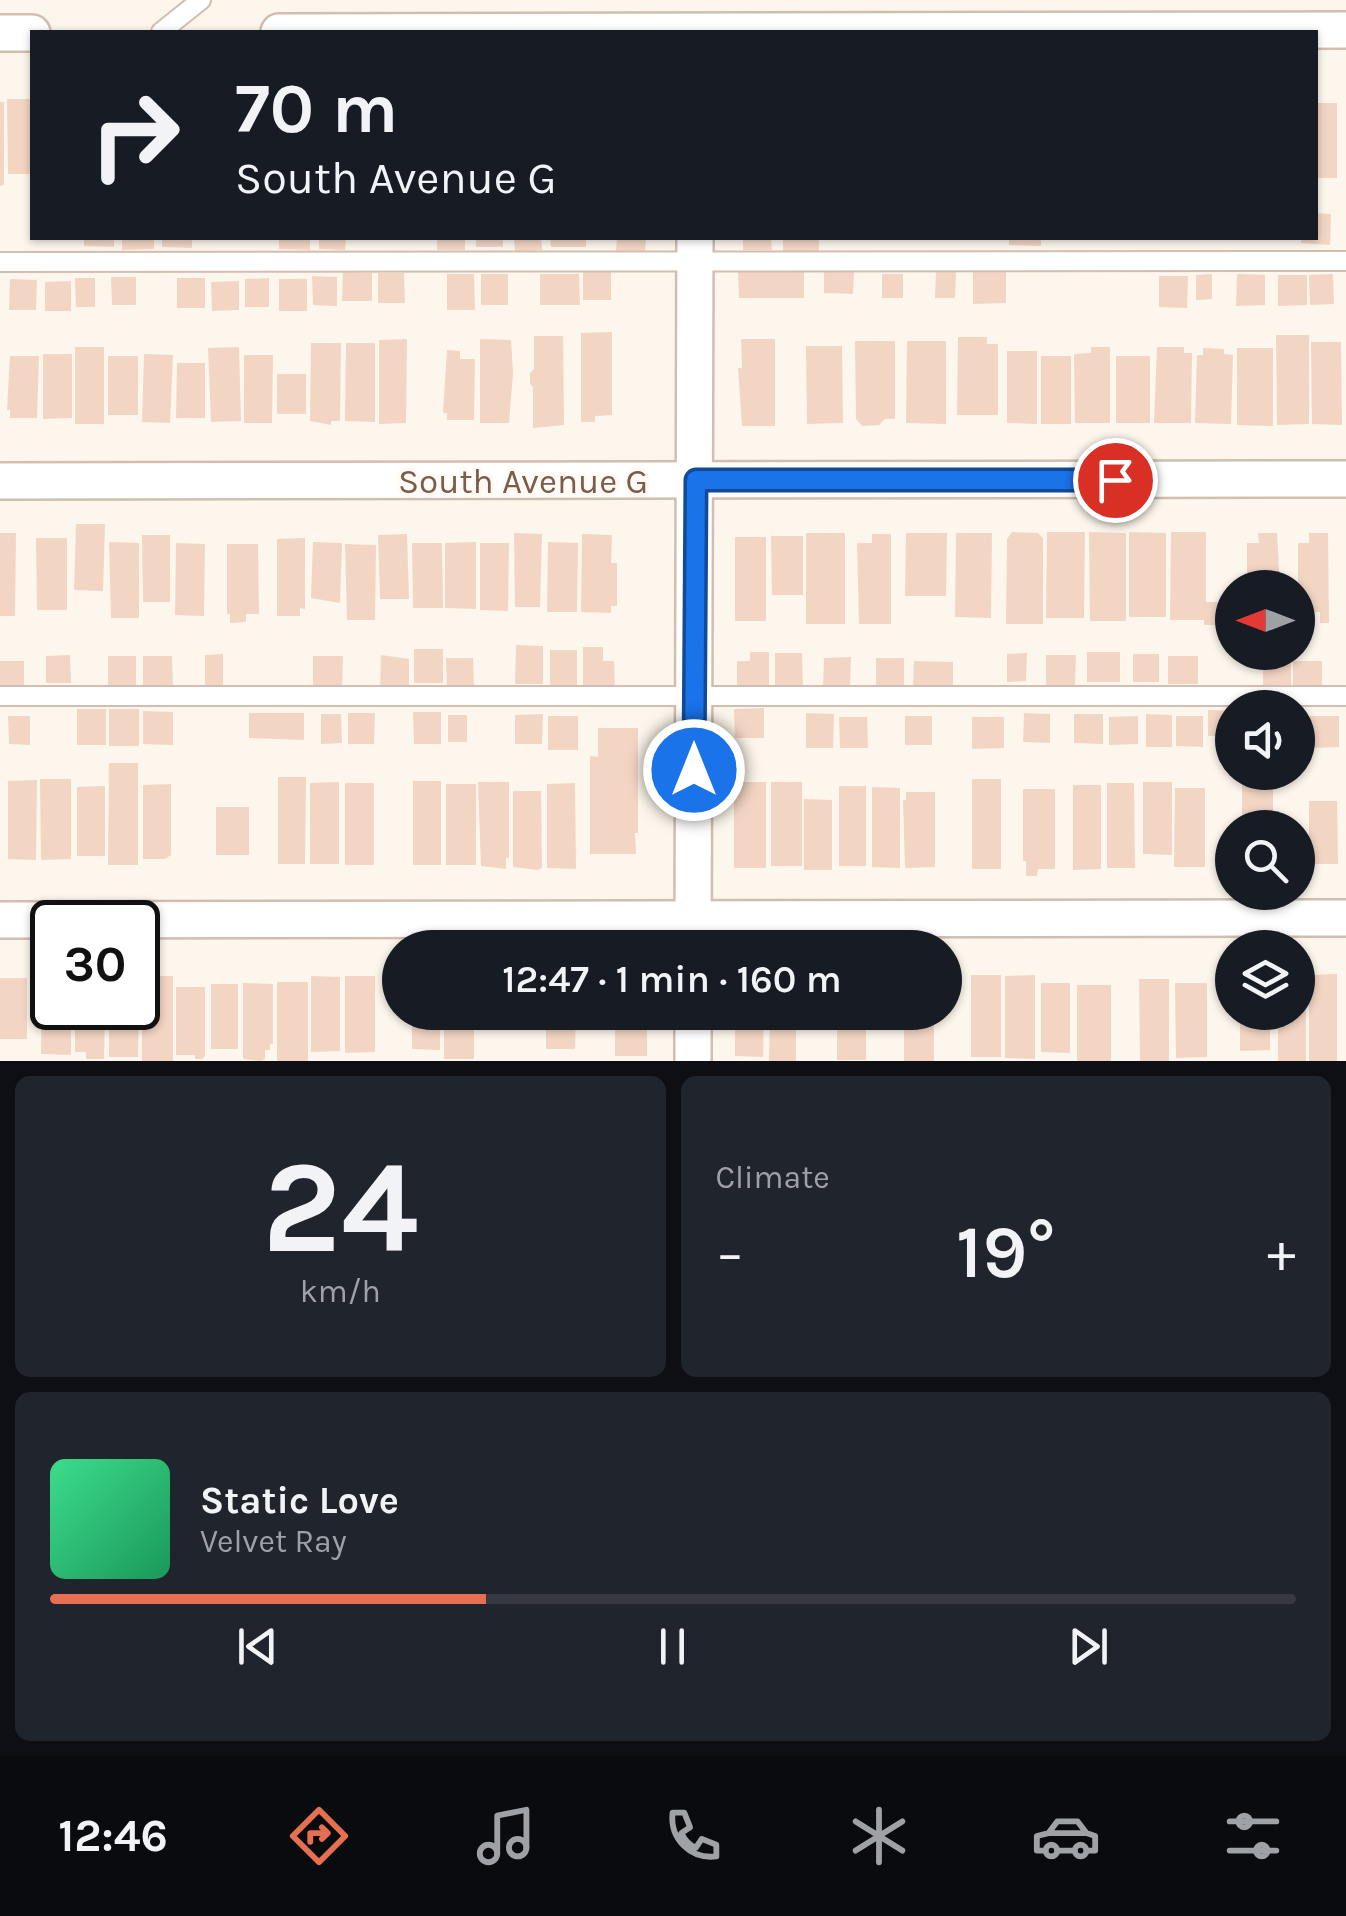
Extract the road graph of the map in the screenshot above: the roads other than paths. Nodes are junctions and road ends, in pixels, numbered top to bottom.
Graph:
1 (201, 0) edge
2 (695, 0) edge
3 (164, 30) edge
4 (695, 30) edge
5 (1318, 30) edge
6 (1346, 30) edge
7 (0, 33) edge
8 (30, 33) edge
9 (695, 250) edge
10 (1346, 261) edge
11 (0, 262) edge
12 (696, 480) junction
13 (1346, 480) edge
14 (0, 482) edge
15 (0, 696) edge
16 (694, 696) junction
17 (1346, 696) edge
18 (1346, 918) edge
19 (0, 920) edge
20 (495, 930) edge
21 (693, 930) edge
22 (856, 930) edge
23 (693, 1030) edge
24 (692, 1061) edge

1 - 3 lane
2 - 4 street
5 - 6 street
7 - 8 street
9 - 10 lane
9 - 11 lane
9 - 12 street
12 - 13 street, South Avenue G
12 - 14 street, South Avenue G
12 - 16 street
15 - 16 lane
16 - 17 lane
16 - 21 street
18 - 22 street
19 - 20 street
23 - 24 street

